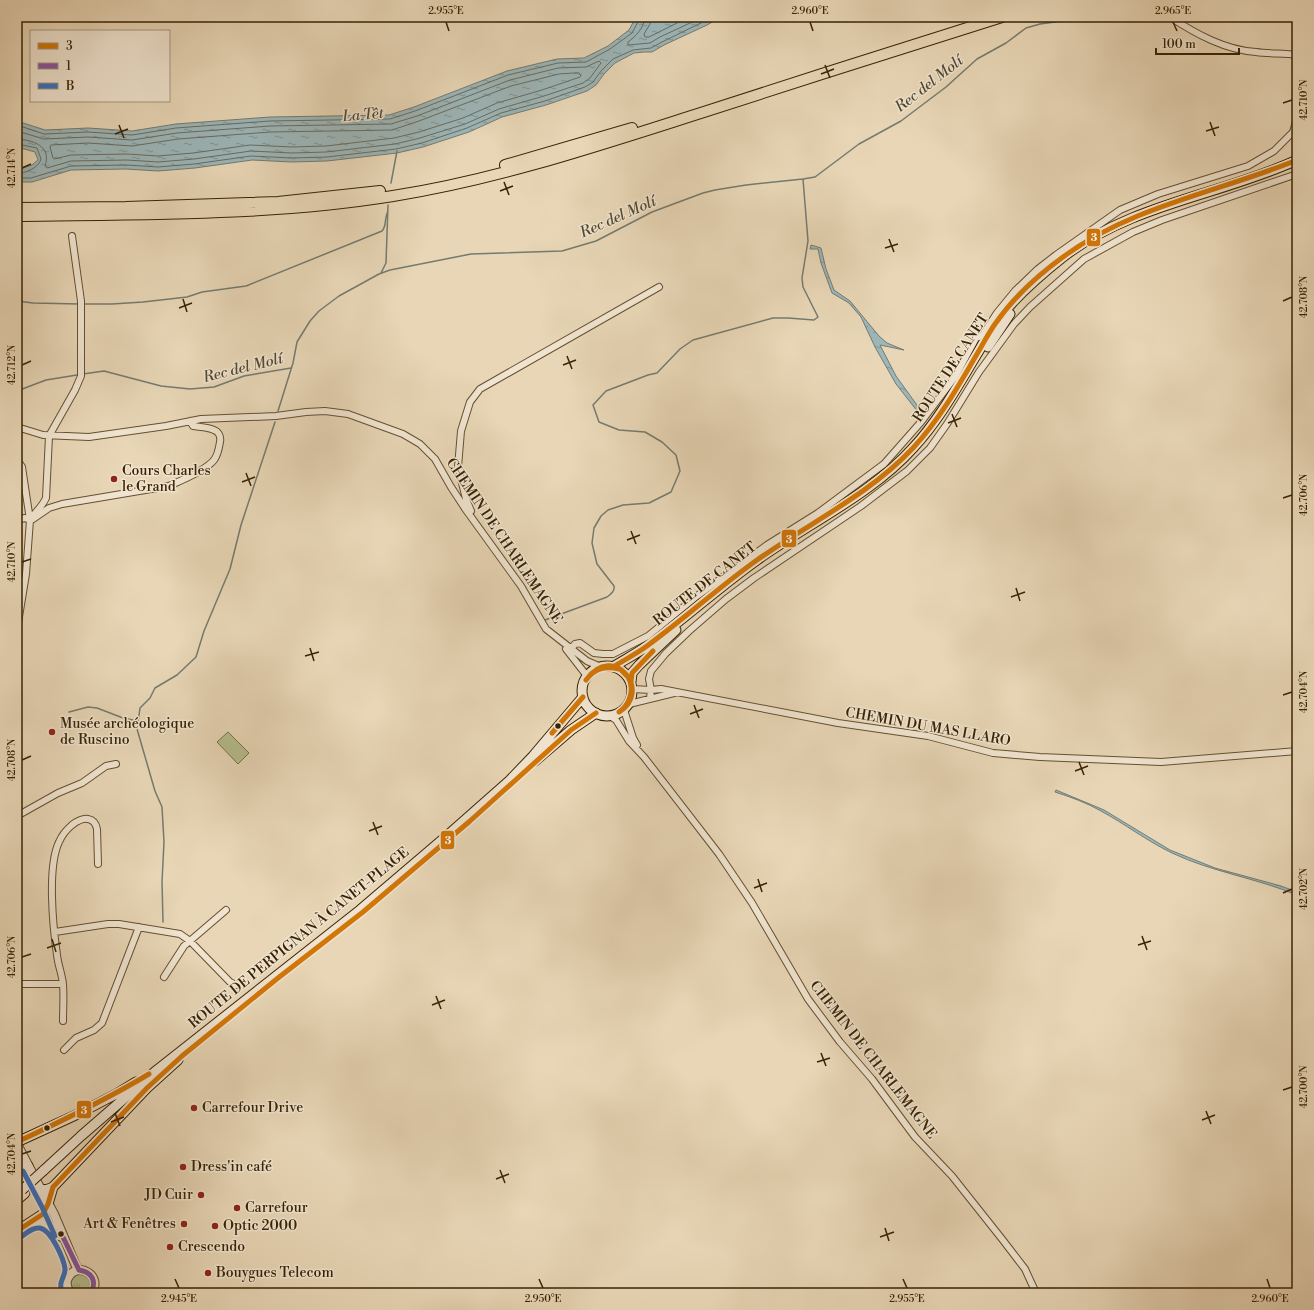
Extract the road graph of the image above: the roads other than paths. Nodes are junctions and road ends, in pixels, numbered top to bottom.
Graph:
1 (982, 17) edge
2 (1002, 17) edge
3 (1170, 17) edge
4 (1297, 55) edge
5 (1297, 104) edge
6 (1297, 160) edge
7 (1297, 164) edge
8 (1297, 174) edge
9 (17, 208) edge
10 (17, 216) edge
11 (72, 236) dead end
12 (659, 287) dead end
13 (984, 337) junction
14 (190, 421) junction
15 (17, 427) edge
16 (50, 436) junction
17 (17, 464) edge
18 (17, 520) edge
19 (30, 520) junction
20 (475, 522) junction
21 (17, 629) edge
22 (570, 650) junction
23 (601, 667) junction
24 (613, 667) junction
25 (587, 676) junction
26 (632, 685) junction
27 (651, 690) junction
28 (678, 692) junction
29 (583, 697) junction
30 (650, 698) junction
31 (626, 707) junction
32 (596, 713) junction
33 (610, 716) junction
34 (1297, 751) edge
35 (644, 757) junction
36 (116, 764) dead end
37 (17, 816) edge
38 (98, 864) dead end
39 (226, 910) dead end
40 (139, 927) junction
41 (55, 932) junction
42 (190, 941) junction
43 (164, 977) dead end
44 (17, 984) edge
45 (63, 984) junction
46 (236, 985) dead end
47 (63, 1021) dead end
48 (64, 1050) dead end
49 (182, 1056) junction
50 (157, 1070) junction
51 (17, 1143) edge
52 (20, 1161) edge
53 (44, 1173) junction
54 (53, 1187) junction
55 (37, 1189) junction
56 (21, 1192) edge
57 (17, 1200) edge
58 (47, 1206) junction
59 (33, 1221) junction
60 (17, 1231) edge
61 (60, 1236) junction
62 (80, 1270) junction
63 (71, 1273) junction
64 (70, 1293) edge
65 (91, 1293) edge
66 (1036, 1293) edge

1 - 9 highway
2 - 10 highway
3 - 4 street
5 - 13 street
6 - 13 main road, ROUTE DE CANET
7 - 26 main road, ROUTE DE CANET
8 - 27 street
11 - 16 street
12 - 20 street
13 - 22 street
13 - 24 main road, ROUTE DE CANET
14 - 16 street, CHEMIN DE CHARLEMAGNE
14 - 19 street
14 - 20 street, CHEMIN DE CHARLEMAGNE
15 - 16 street, CHEMIN DE CHARLEMAGNE
16 - 19 street
17 - 19 street
18 - 19 street
19 - 21 street
20 - 22 street, CHEMIN DE CHARLEMAGNE
22 - 23 street, CHEMIN DE CHARLEMAGNE
22 - 25 street, CHEMIN DE CHARLEMAGNE
23 - 24 main road
23 - 25 main road
24 - 26 main road
25 - 29 main road
26 - 27 street, CHEMIN DU MAS LLARO
26 - 31 main road
27 - 28 street, CHEMIN DU MAS LLARO
27 - 30 street
28 - 30 street
28 - 34 street, CHEMIN DU MAS LLARO
29 - 32 main road
29 - 50 main road, ROUTE DE PERPIGNAN À CANET-PLAGE
30 - 31 street
31 - 33 main road
31 - 35 street, CHEMIN DE CHARLEMAGNE
32 - 33 main road
32 - 49 main road, ROUTE DE PERPIGNAN À CANET-PLAGE
33 - 35 street, CHEMIN DE CHARLEMAGNE
35 - 66 street, CHEMIN DE CHARLEMAGNE
36 - 37 street
38 - 41 street
39 - 42 street
40 - 41 street
40 - 42 street
40 - 48 street
41 - 45 street
42 - 43 street
42 - 46 street
44 - 45 street
45 - 47 street
49 - 53 main road, ROUTE DE PERPIGNAN À CANET-PLAGE
49 - 54 main road
50 - 51 main road
50 - 53 main road, ROUTE DE PERPIGNAN À CANET-PLAGE
51 - 52 street
52 - 55 street
53 - 56 main road, ROUTE DE PERPIGNAN À CANET-PLAGE, bridge
54 - 55 main road
54 - 58 main road
55 - 58 street
56 - 57 main road
58 - 59 main road
58 - 61 street
58 - 62 street
59 - 60 main road
59 - 61 main road
61 - 63 street
62 - 63 street
62 - 65 street
63 - 64 street

